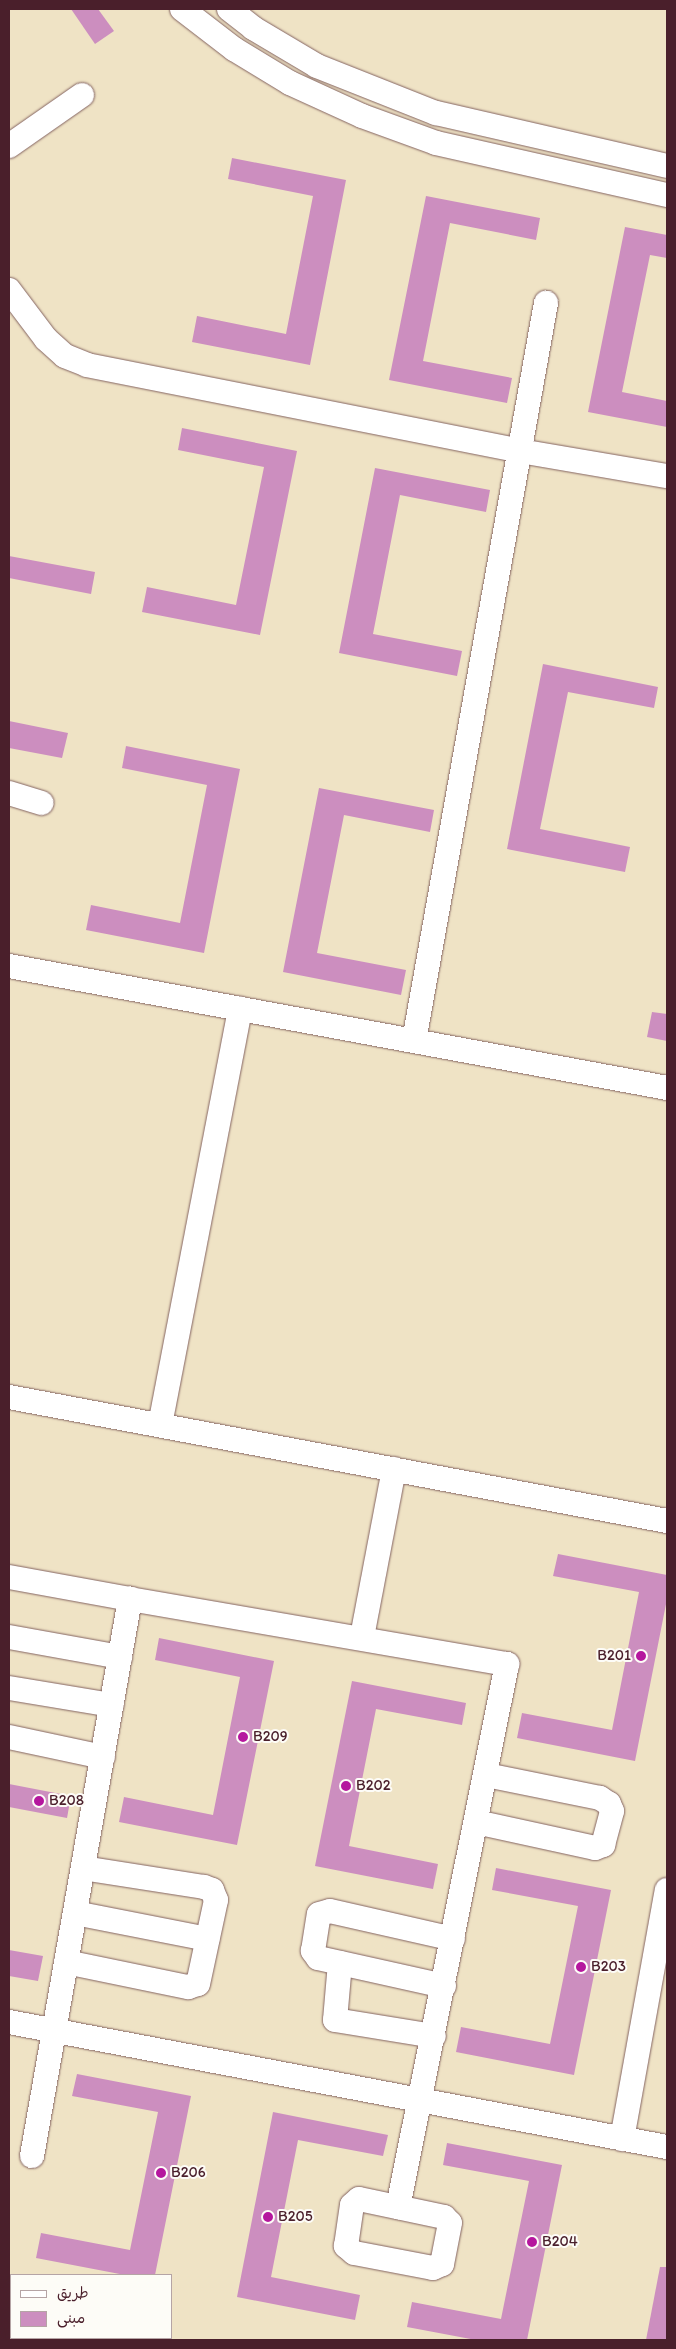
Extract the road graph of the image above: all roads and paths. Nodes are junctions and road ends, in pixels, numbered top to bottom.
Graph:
1 (182, 9) edge
2 (229, 9) edge
3 (82, 95) dead end
4 (9, 146) edge
5 (667, 166) edge
6 (667, 194) edge
7 (9, 290) edge
8 (546, 303) dead end
9 (520, 451) junction
10 (667, 476) edge
11 (9, 793) edge
12 (42, 803) dead end
13 (9, 966) edge
14 (240, 1009) junction
15 (414, 1041) junction
16 (667, 1088) edge
17 (9, 1397) edge
18 (160, 1425) junction
19 (394, 1469) junction
20 (667, 1521) edge
21 (9, 1577) edge
22 (130, 1599) junction
23 (9, 1637) edge
24 (362, 1637) junction
25 (120, 1657) junction
26 (9, 1688) edge
27 (112, 1705) junction
28 (9, 1737) edge
29 (103, 1757) junction
30 (486, 1775) junction
31 (476, 1822) junction
32 (83, 1868) junction
33 (667, 1890) edge
34 (75, 1913) junction
35 (207, 1939) junction
36 (453, 1939) junction
37 (66, 1962) junction
38 (340, 1963) junction
39 (444, 1986) junction
40 (9, 2022) edge
41 (54, 2031) junction
42 (434, 2036) junction
43 (421, 2100) junction
44 (622, 2139) junction
45 (667, 2147) edge
46 (32, 2156) dead end
47 (398, 2208) dead end

1 - 6 street
2 - 5 street
3 - 4 street
7 - 9 street
8 - 9 street
9 - 10 street
9 - 15 street
11 - 12 street
13 - 14 street
14 - 15 street
14 - 18 street
15 - 16 street
17 - 18 street
18 - 19 street
19 - 20 street
19 - 24 street
21 - 22 street
22 - 24 street
22 - 25 street
23 - 25 street
24 - 30 street
25 - 27 street
26 - 27 street
27 - 29 street
28 - 29 street
29 - 32 street
30 - 31 street
30 - 31 street
31 - 36 street
32 - 34 street
32 - 35 street
33 - 44 street
34 - 35 street
34 - 37 street
35 - 37 street
36 - 38 street
36 - 39 street
37 - 41 street
38 - 39 street
38 - 42 street
39 - 42 street
40 - 41 street
41 - 43 street
41 - 46 street
42 - 43 street
43 - 44 street
43 - 47 street
44 - 45 street

